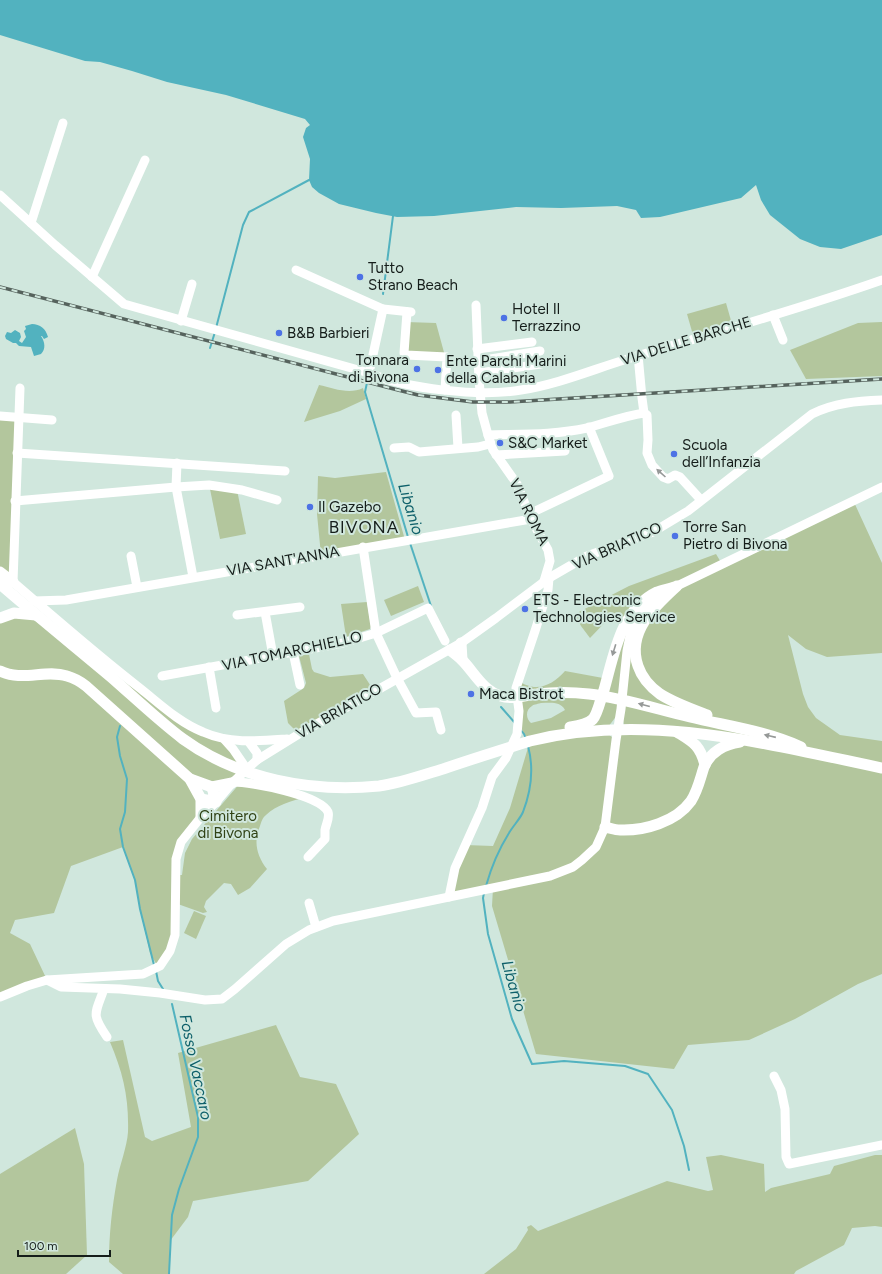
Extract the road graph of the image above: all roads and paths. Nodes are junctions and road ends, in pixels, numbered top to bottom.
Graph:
1 (62, 123) dead end
2 (145, 160) dead end
3 (0, 195) edge
4 (31, 223) junction
5 (296, 270) dead end
6 (92, 277) junction
7 (882, 280) edge
8 (192, 284) dead end
9 (476, 305) dead end
10 (383, 309) junction
11 (773, 315) junction
12 (181, 321) junction
13 (783, 340) dead end
14 (532, 342) dead end
15 (477, 348) junction
16 (540, 351) dead end
17 (638, 355) junction
18 (478, 361) junction
19 (541, 364) dead end
20 (369, 373) junction
21 (479, 373) junction
22 (20, 388) dead end
23 (446, 390) junction
24 (484, 392) junction
25 (882, 400) edge
26 (644, 413) junction
27 (456, 415) dead end
28 (0, 416) edge
29 (19, 418) junction
30 (52, 420) dead end
31 (589, 427) junction
32 (488, 435) junction
33 (490, 444) junction
34 (394, 448) dead end
35 (458, 448) junction
36 (565, 450) dead end
37 (17, 453) junction
38 (496, 455) junction
39 (177, 463) junction
40 (285, 471) dead end
41 (176, 487) junction
42 (882, 487) edge
43 (277, 500) dead end
44 (701, 500) junction
45 (15, 501) junction
46 (530, 516) junction
47 (363, 547) junction
48 (131, 556) dead end
49 (0, 572) edge
50 (193, 577) junction
51 (547, 579) junction
52 (13, 582) junction
53 (0, 584) edge
54 (677, 586) junction
55 (137, 587) junction
56 (34, 600) junction
57 (300, 607) dead end
58 (265, 612) junction
59 (36, 615) junction
60 (237, 616) dead end
61 (0, 618) edge
62 (376, 633) junction
63 (461, 643) junction
64 (447, 645) junction
65 (293, 652) junction
66 (273, 656) junction
67 (462, 660) junction
68 (209, 667) junction
69 (0, 671) edge
70 (162, 676) dead end
71 (397, 678) junction
72 (300, 685) dead end
73 (216, 708) dead end
74 (736, 728) junction
75 (441, 730) dead end
76 (675, 731) junction
77 (550, 736) junction
78 (224, 739) junction
79 (290, 739) junction
80 (750, 741) junction
81 (249, 742) junction
82 (820, 755) junction
83 (239, 757) junction
84 (257, 760) junction
85 (705, 765) junction
86 (882, 768) edge
87 (190, 779) junction
88 (235, 780) junction
89 (212, 786) junction
90 (201, 799) junction
91 (216, 802) junction
92 (201, 817) junction
93 (605, 827) junction
94 (308, 857) dead end
95 (449, 897) junction
96 (309, 903) dead end
97 (316, 927) junction
98 (47, 980) junction
99 (104, 988) junction
100 (0, 997) edge
101 (107, 1037) dead end
102 (774, 1076) dead end
103 (882, 1145) edge

1 - 4 street
2 - 6 street
3 - 4 street, VIA DELLE BARCHE
4 - 6 street, VIA DELLE BARCHE
5 - 10 street
6 - 12 street, VIA DELLE BARCHE
7 - 11 street, VIA DELLE BARCHE
8 - 12 street
9 - 15 street, VIA ROMA
10 - 20 street
10 - 23 street
11 - 13 street
11 - 17 street, VIA DELLE BARCHE
12 - 20 street, VIA DELLE BARCHE
14 - 15 street
15 - 18 street, VIA ROMA
16 - 18 street
17 - 24 street, VIA DELLE BARCHE
17 - 26 street
18 - 21 street, VIA ROMA
19 - 21 street
20 - 23 street, VIA DELLE BARCHE
21 - 24 street, VIA ROMA
22 - 29 street
23 - 24 street, VIA DELLE BARCHE
24 - 32 street, VIA ROMA
25 - 44 street, VIA BRIATICO
26 - 31 street
44 -> 26 street
27 - 35 street
28 - 29 street
29 - 30 street
29 - 37 street
31 - 32 street
31 - 46 street, VIA SANT'ANNA
32 - 33 street, VIA ROMA
33 - 35 street
33 - 38 street, VIA ROMA
34 - 35 street
36 - 38 street
37 - 39 street
37 - 45 street
38 - 46 street, VIA ROMA
39 - 40 street
39 - 41 street
41 - 43 street
41 - 45 street
41 - 50 street
42 - 54 street
44 - 51 street, VIA BRIATICO
45 - 52 street
46 - 47 street, VIA SANT'ANNA
46 - 51 street, VIA ROMA
47 - 50 street, VIA SANT'ANNA
47 - 62 street
48 - 55 street
49 - 52 main road
50 - 55 street, VIA SANT'ANNA
51 - 63 street, VIA BRIATICO
51 - 95 street, VIA ROMA
52 - 56 street
53 - 59 main road
54 - 74 main road
54 -> 77 main road
54 - 93 street
55 - 56 street, VIA SANT'ANNA
56 - 78 street
57 - 58 street
58 - 60 street
58 - 66 street
59 - 61 main road
59 - 77 main road
62 - 64 street, VIA TOMARCHIELLO
62 - 65 street, VIA TOMARCHIELLO
62 - 71 street
63 - 64 street, VIA BRIATICO
63 - 67 main road
64 - 67 main road
64 - 71 street, VIA BRIATICO
65 - 66 street, VIA TOMARCHIELLO
65 - 72 street
66 - 68 street, VIA TOMARCHIELLO
74 -> 67 main road
68 - 70 street, VIA TOMARCHIELLO
68 - 73 street
69 - 87 main road
71 - 75 street
71 - 79 street, VIA BRIATICO
82 -> 74 main road
76 - 77 main road
76 - 80 main road
76 - 85 main road
78 - 81 street
78 - 83 street
79 - 81 street
79 - 84 street, VIA BRIATICO
80 - 82 main road
80 - 85 main road
81 - 84 street
82 - 86 main road
83 - 84 street
83 - 88 street
84 - 88 street, VIA BRIATICO
85 - 93 main road
87 - 89 main road
87 - 90 main road
88 - 89 main road
88 - 91 street, VIA BRIATICO
88 - 94 street
89 - 91 main road
90 - 91 main road
90 - 92 main road
91 - 92 street, VIA BRIATICO
92 - 98 street, VIA BRIATICO
93 - 95 street
95 - 97 street
96 - 97 street
97 - 99 street
98 - 99 street
98 - 100 street
99 - 101 street
102 - 103 street

